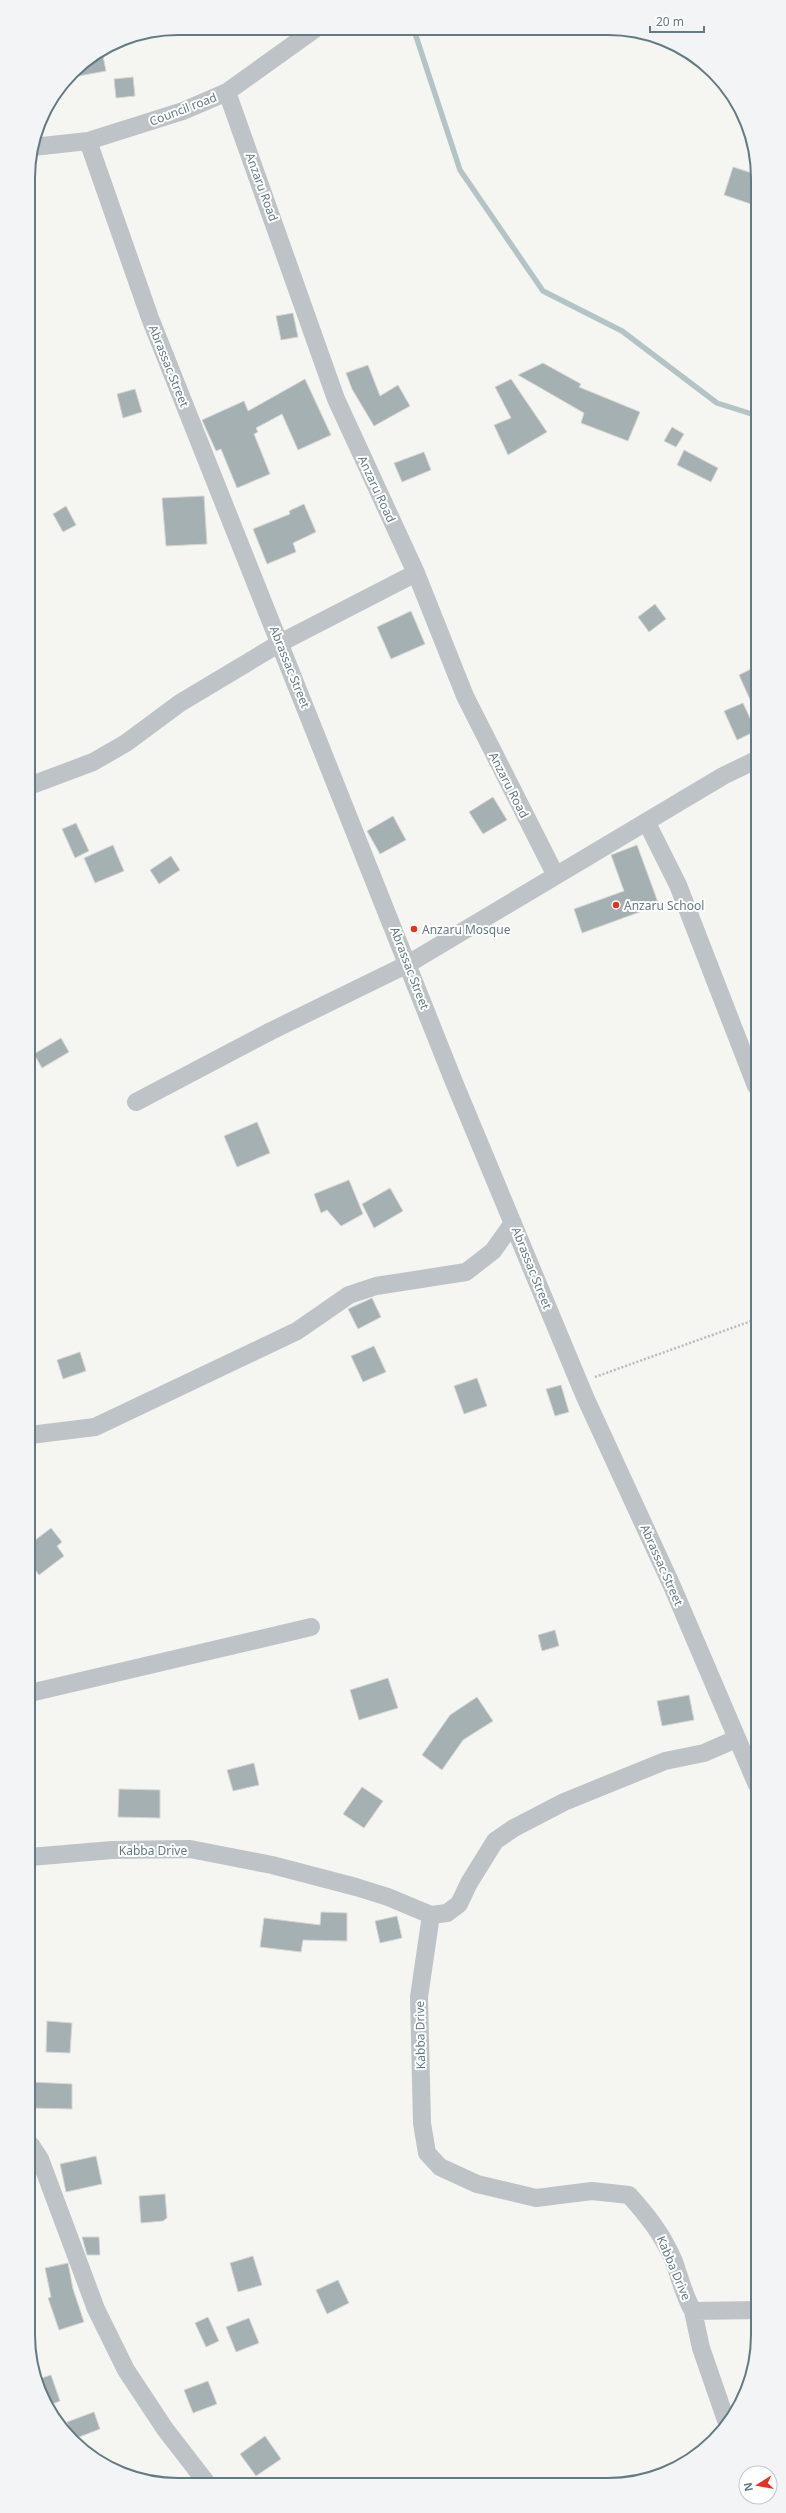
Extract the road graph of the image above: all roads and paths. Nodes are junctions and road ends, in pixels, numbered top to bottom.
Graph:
1 (307, 35) edge
2 (227, 92) junction
3 (88, 141) junction
4 (39, 146) edge
5 (416, 573) junction
6 (280, 643) junction
7 (751, 762) edge
8 (35, 784) edge
9 (647, 823) junction
10 (555, 874) junction
11 (408, 964) junction
12 (751, 1073) edge
13 (136, 1102) dead end
14 (513, 1223) junction
15 (751, 1321) edge
16 (579, 1383) junction
17 (35, 1434) edge
18 (312, 1628) dead end
19 (35, 1692) edge
20 (736, 1739) junction
21 (751, 1772) edge
22 (35, 1857) edge
23 (431, 1915) junction
24 (35, 2151) edge
25 (751, 2310) edge
26 (693, 2311) junction
27 (725, 2417) edge
28 (203, 2478) edge

1 - 2 street, Council road
2 - 3 street, Council road
2 - 5 street, Anzaru Road
3 - 4 street, Council road
3 - 6 street, Abrassac Street
5 - 6 street
5 - 10 street, Anzaru Road
6 - 8 street
6 - 11 street, Abrassac Street
7 - 9 street
9 - 10 street
9 - 12 street
10 - 11 street
11 - 13 street
11 - 14 street, Abrassac Street
14 - 16 street, Abrassac Street
14 - 17 street
15 - 16 path
16 - 20 street, Abrassac Street
18 - 19 street
20 - 21 street, Abrassac Street
20 - 23 street
22 - 23 street, Kabba Drive
23 - 26 street, Kabba Drive
24 - 28 street
25 - 26 street, Kabba Drive
26 - 27 street

